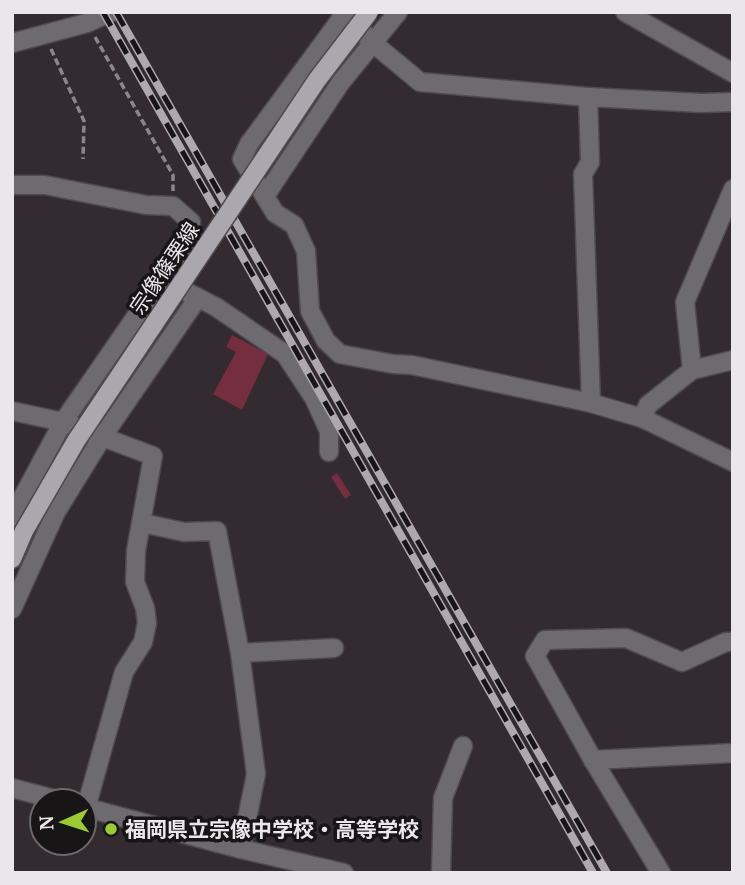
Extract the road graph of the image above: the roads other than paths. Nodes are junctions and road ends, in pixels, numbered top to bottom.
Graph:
1 (111, 12) edge
2 (369, 12) edge
3 (398, 12) edge
4 (625, 12) edge
5 (344, 13) edge
6 (12, 43) edge
7 (373, 43) junction
8 (733, 73) edge
9 (588, 97) junction
10 (733, 102) edge
11 (12, 185) edge
12 (733, 189) edge
13 (265, 196) junction
14 (164, 276) junction
15 (197, 299) junction
16 (733, 360) edge
17 (692, 370) junction
18 (591, 403) junction
19 (12, 411) edge
20 (642, 418) junction
21 (63, 422) junction
22 (103, 436) junction
23 (329, 452) dead end
24 (733, 462) edge
25 (12, 517) edge
26 (142, 523) junction
27 (12, 559) edge
28 (12, 609) edge
29 (733, 642) edge
30 (334, 648) dead end
31 (240, 653) junction
32 (463, 746) dead end
33 (733, 753) edge
34 (593, 760) junction
35 (91, 787) edge
36 (98, 810) edge
37 (241, 849) junction
38 (344, 873) edge
39 (441, 873) edge
40 (661, 873) edge

1 - 6 street
2 - 27 main road, 宗像篠栗線, bridge
3 - 7 street
4 - 8 street
5 - 7 street
5 - 13 street
7 - 9 street
7 - 13 street
9 - 10 street
9 - 18 street
11 - 14 street
12 - 17 street
13 - 18 street
14 - 15 street
14 - 21 street
15 - 22 street
15 - 23 street
16 - 17 street
17 - 20 street
18 - 20 street
19 - 21 street
20 - 24 street
21 - 22 street
21 - 25 street
22 - 26 street
22 - 28 street
26 - 31 street
26 - 35 street
29 - 34 street
30 - 31 street
31 - 37 street
32 - 39 street
33 - 34 street
34 - 40 street
36 - 37 street
37 - 38 street

